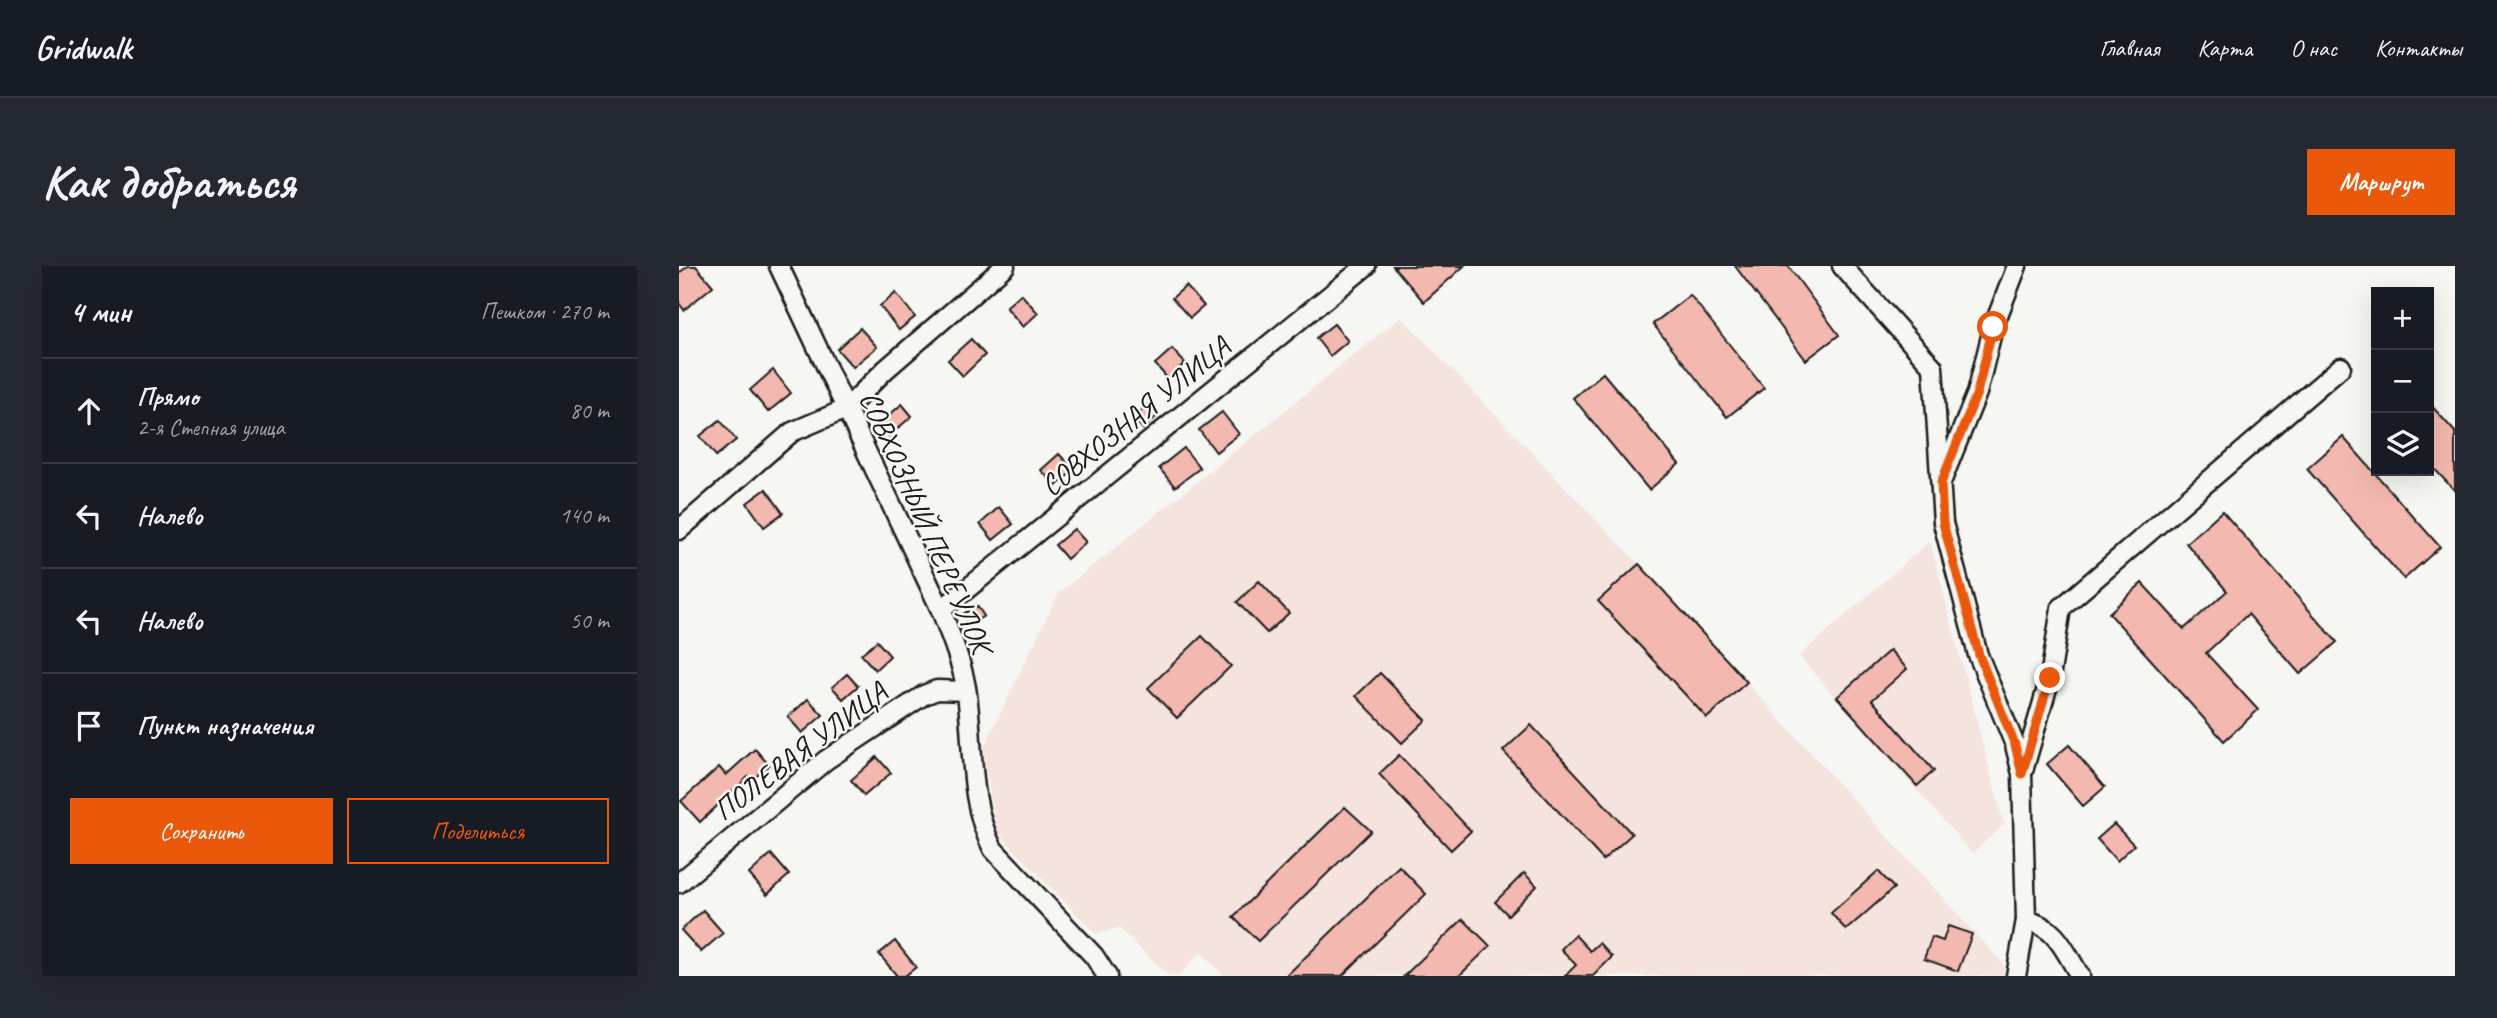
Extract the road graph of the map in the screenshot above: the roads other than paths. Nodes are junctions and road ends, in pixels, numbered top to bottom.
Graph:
1 (779, 266) edge
2 (1005, 266) edge
3 (1366, 266) edge
4 (1842, 266) edge
5 (2017, 266) edge
6 (2341, 367) dead end
7 (846, 409) junction
8 (1941, 483) junction
9 (679, 530) edge
10 (941, 610) junction
11 (967, 691) junction
12 (2022, 774) junction
13 (679, 883) edge
14 (2026, 920) junction
15 (1107, 976) edge
16 (2016, 976) edge
17 (2080, 976) edge

1 - 7 street, СОВХОЗНЫЙ ПЕРЕУЛОК
2 - 7 street
3 - 10 street, СОВХОЗНАЯ УЛИЦА
4 - 8 street
5 - 8 street
6 - 12 street
7 - 9 street
7 - 10 street, СОВХОЗНЫЙ ПЕРЕУЛОК
8 - 12 street
10 - 11 street, СОВХОЗНЫЙ ПЕРЕУЛОК
11 - 13 street, ПОЛЕВАЯ УЛИЦА
11 - 15 street, СОВХОЗНЫЙ ПЕРЕУЛОК
12 - 14 street
14 - 16 street
14 - 17 street

